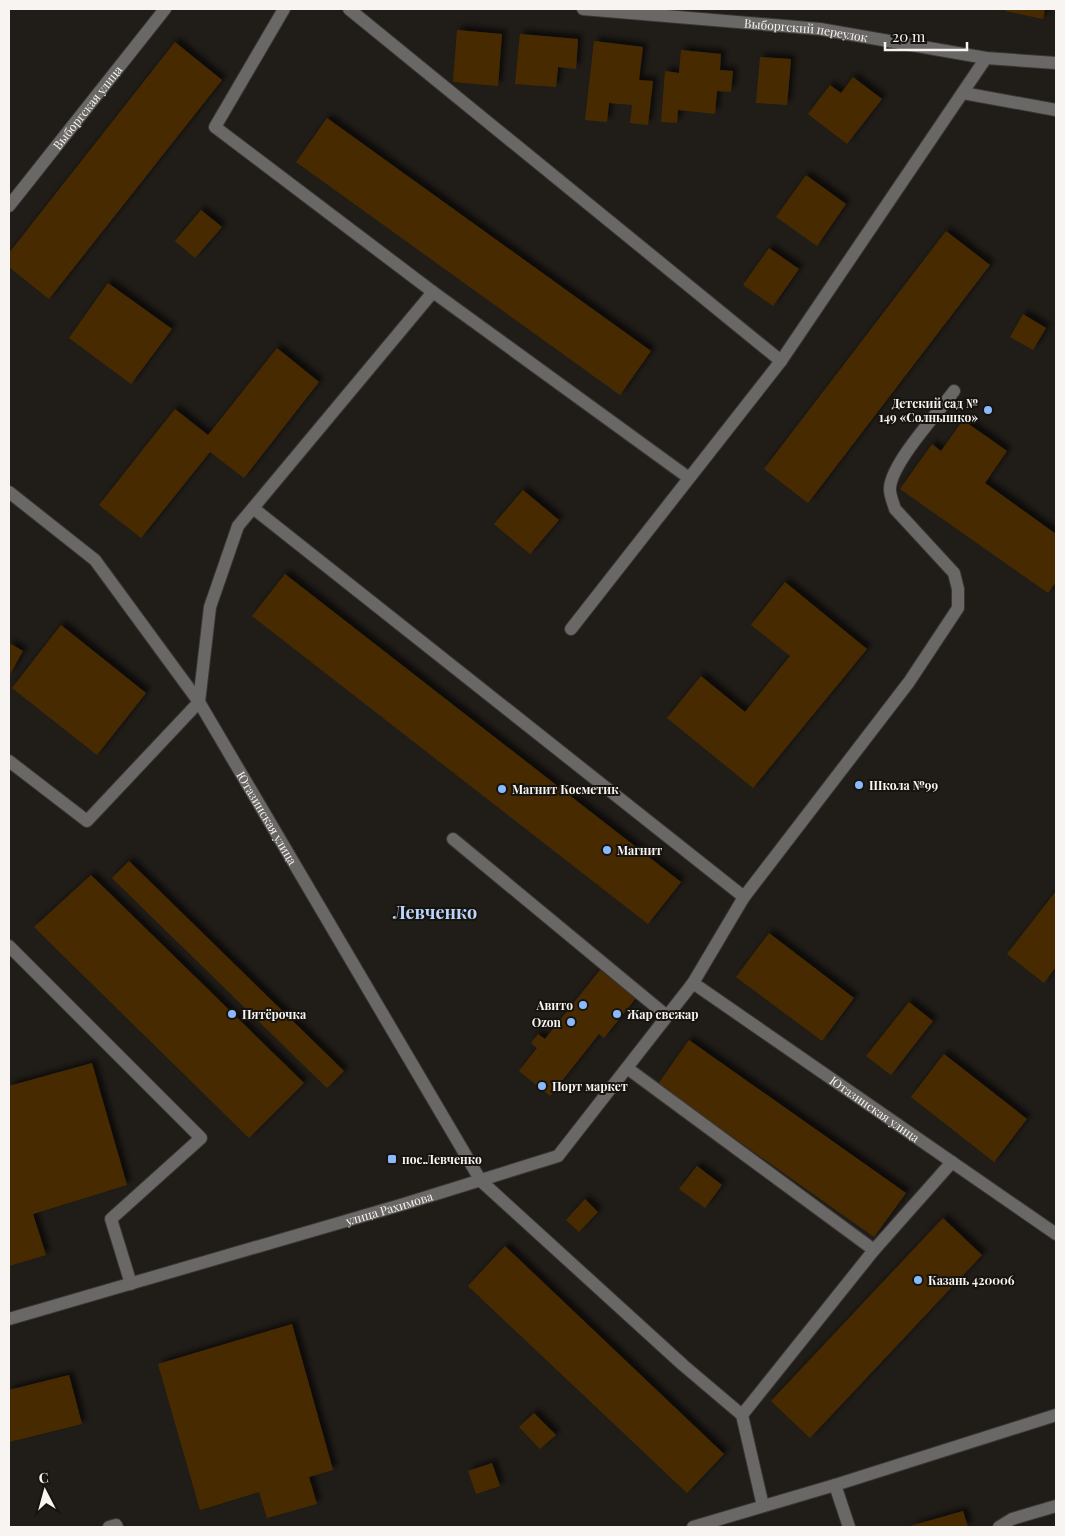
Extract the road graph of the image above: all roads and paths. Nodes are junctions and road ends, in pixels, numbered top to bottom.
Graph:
1 (165, 9) edge
2 (284, 9) edge
3 (349, 9) edge
4 (584, 9) edge
5 (986, 58) junction
6 (1056, 64) edge
7 (963, 93) junction
8 (1056, 110) edge
9 (938, 130) junction
10 (9, 206) edge
11 (433, 292) junction
12 (781, 361) junction
13 (954, 391) dead end
14 (722, 436) junction
15 (689, 478) junction
16 (9, 492) edge
17 (253, 508) junction
18 (571, 629) dead end
19 (199, 702) junction
20 (9, 761) edge
21 (453, 839) dead end
22 (744, 897) junction
23 (9, 946) edge
24 (693, 983) junction
25 (667, 1016) junction
26 (627, 1068) junction
27 (952, 1162) junction
28 (481, 1181) junction
29 (1056, 1234) edge
30 (874, 1250) junction
31 (131, 1284) junction
32 (9, 1319) edge
33 (742, 1415) junction
34 (1056, 1416) edge
35 (836, 1485) junction
36 (764, 1506) junction
37 (1056, 1506) edge
38 (109, 1527) edge
39 (117, 1527) edge
40 (693, 1527) edge
41 (849, 1527) edge
42 (1000, 1527) edge

1 - 10 street, Выборгская улица
2 - 11 street
3 - 12 street
4 - 5 street, Выборгский переулок
5 - 6 street, Выборгский переулок
5 - 7 street
7 - 8 street
7 - 9 street
9 - 12 street
9 - 14 street
11 - 15 street
11 - 17 street
12 - 14 street
13 - 22 street, улица Рахимова
14 - 15 street
15 - 18 street
16 - 19 street, Ютазинская улица
17 - 19 street
17 - 22 street
19 - 20 street
19 - 28 street, Ютазинская улица
21 - 25 street
22 - 24 street, улица Рахимова
23 - 31 street
24 - 25 street, улица Рахимова
24 - 27 street, Ютазинская улица
25 - 26 street, улица Рахимова
26 - 28 street, улица Рахимова
26 - 30 street
27 - 29 street, Ютазинская улица
27 - 30 street
28 - 31 street, улица Рахимова
28 - 33 street, Ютазинская улица
30 - 33 street
31 - 32 street, улица Рахимова
33 - 36 street
34 - 35 street
35 - 36 street
35 - 41 street
36 - 40 street
37 - 42 street
38 - 39 street

